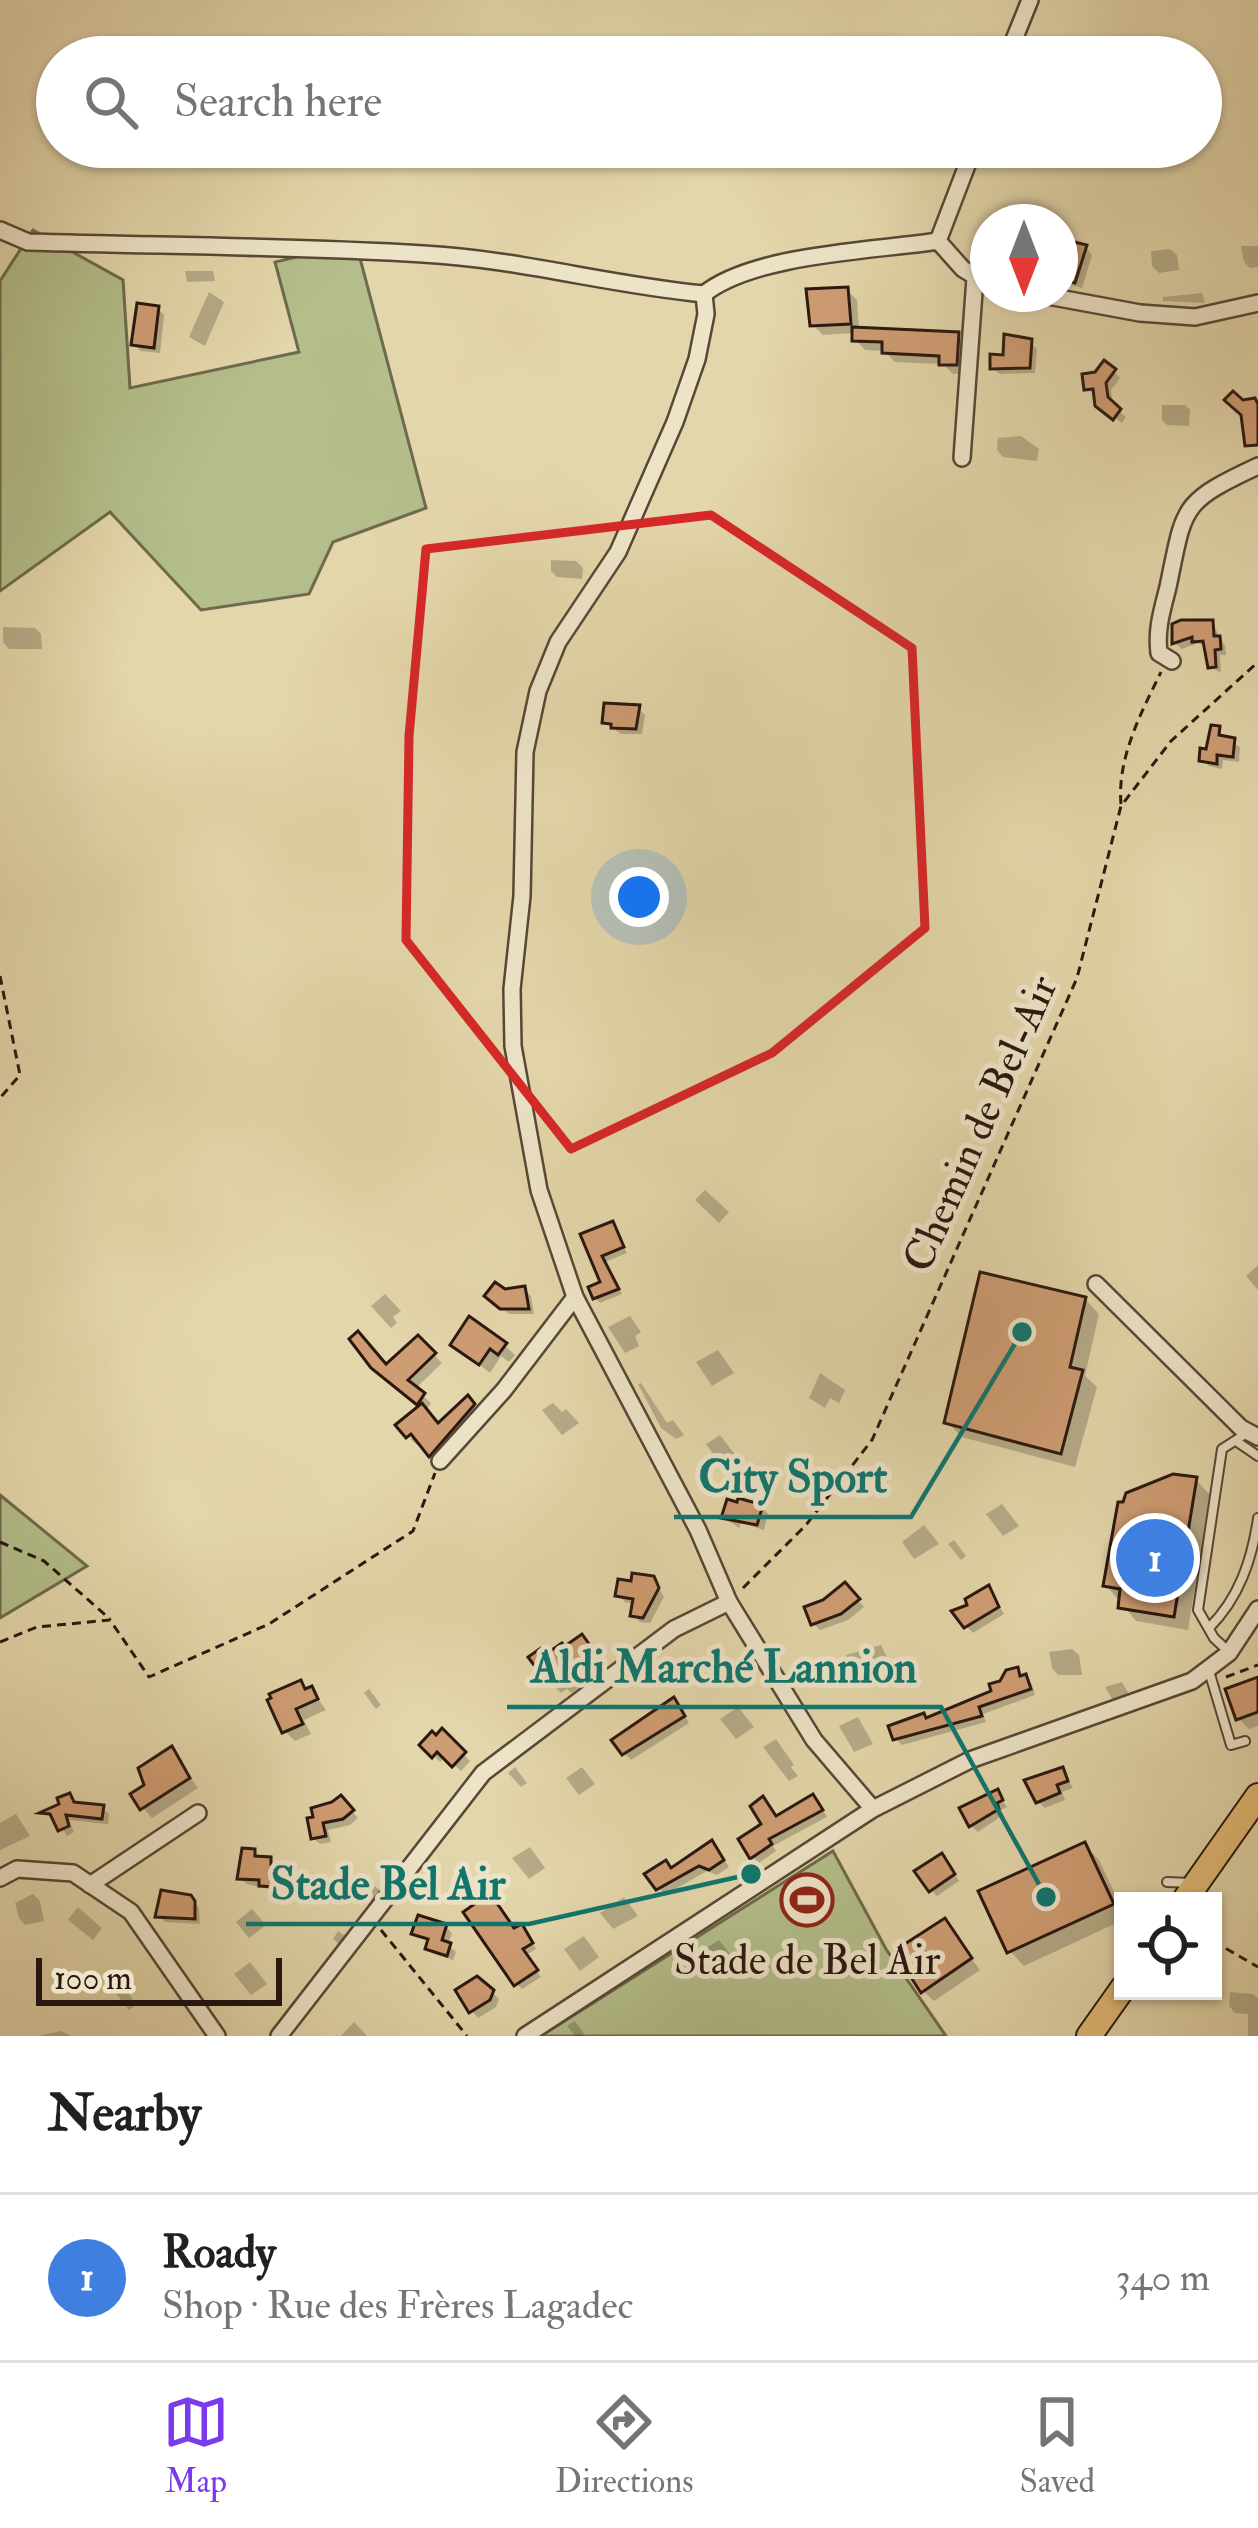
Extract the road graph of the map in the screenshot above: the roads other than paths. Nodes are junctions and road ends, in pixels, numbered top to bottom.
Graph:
1 (1030, 0) edge
2 (1015, 36) edge
3 (966, 168) edge
4 (0, 230) edge
5 (938, 241) junction
6 (970, 271) edge
7 (704, 294) junction
8 (1078, 302) edge
9 (1256, 309) edge
10 (978, 312) edge
11 (962, 458) dead end
12 (1258, 466) edge
13 (1170, 660) road end
14 (1096, 1284) dead end
15 (574, 1297) junction
16 (1247, 1437) edge
17 (1258, 1456) edge
18 (440, 1460) road end
19 (1258, 1518) edge
20 (1255, 1556) edge
21 (729, 1602) junction
22 (1258, 1610) edge
23 (1208, 1628) junction
24 (1229, 1652) junction
25 (1211, 1677) junction
26 (1245, 1741) dead end
27 (1258, 1796) edge
28 (873, 1810) junction
29 (198, 1813) dead end
30 (0, 1878) edge
31 (90, 1885) junction
32 (1183, 1889) edge
33 (1114, 2000) edge
34 (217, 2036) edge
35 (279, 2036) edge
36 (526, 2036) edge
37 (1089, 2036) edge

1 - 2 street
3 - 5 street
4 - 7 street
5 - 6 street
5 - 7 street
7 - 15 street
8 - 9 street
10 - 11 street
12 - 13 street
14 - 16 street
15 - 18 street
15 - 21 street
16 - 17 lane
16 - 23 lane
19 - 20 lane
20 - 23 lane
21 - 28 street
21 - 35 street
22 - 24 street
23 - 24 lane
24 - 25 street
25 - 26 lane
25 - 28 street
27 - 32 main road
28 - 36 street
29 - 31 street
30 - 31 street
31 - 34 street
33 - 37 main road

